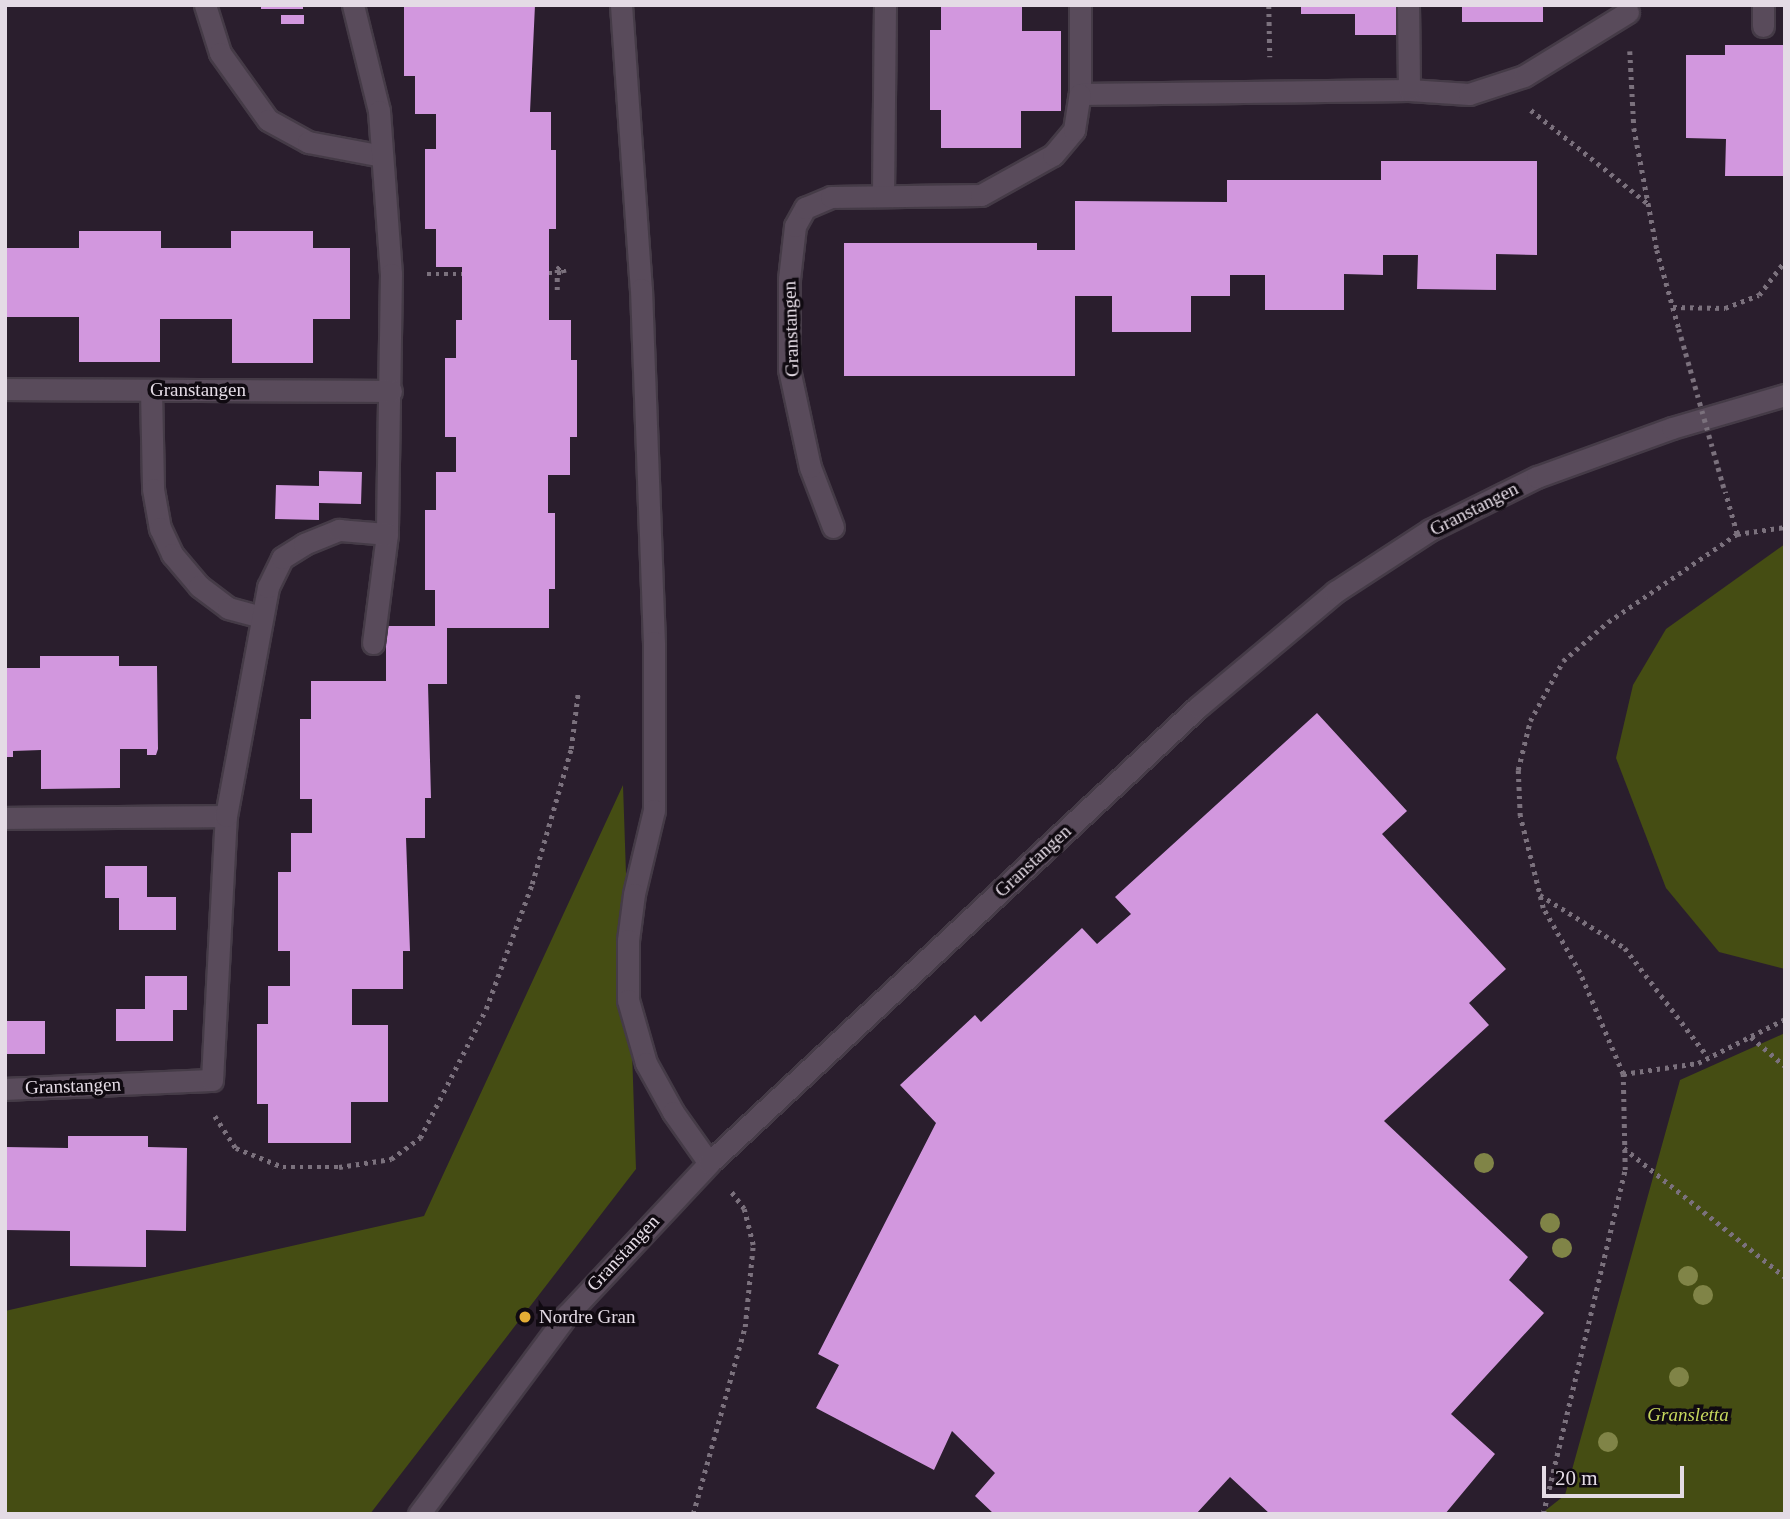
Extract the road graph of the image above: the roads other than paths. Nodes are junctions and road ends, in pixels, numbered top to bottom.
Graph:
1 (205, 5) edge
2 (353, 5) edge
3 (621, 5) edge
4 (885, 5) edge
5 (1080, 5) edge
6 (1408, 5) edge
7 (1628, 12) road end
8 (1409, 90) junction
9 (1080, 94) junction
10 (382, 156) junction
11 (883, 195) junction
12 (5, 389) edge
13 (151, 390) junction
14 (391, 391) junction
15 (1785, 395) edge
16 (834, 527) dead end
17 (387, 534) junction
18 (261, 617) junction
19 (373, 643) dead end
20 (226, 816) junction
21 (5, 818) edge
22 (5, 1089) edge
23 (709, 1163) junction
24 (419, 1514) edge

1 - 10 street
2 - 10 street
3 - 23 street
4 - 11 street
5 - 9 street, Granstangen
6 - 8 street
7 - 8 street
8 - 9 street
9 - 11 street, Granstangen
10 - 14 street
11 - 16 street, Granstangen
12 - 13 street, Granstangen
13 - 14 street, Granstangen
13 - 18 street
14 - 17 street
15 - 23 street, Granstangen
17 - 18 street
17 - 19 street
18 - 20 street
20 - 21 street
20 - 22 street, Granstangen
23 - 24 street, Granstangen

